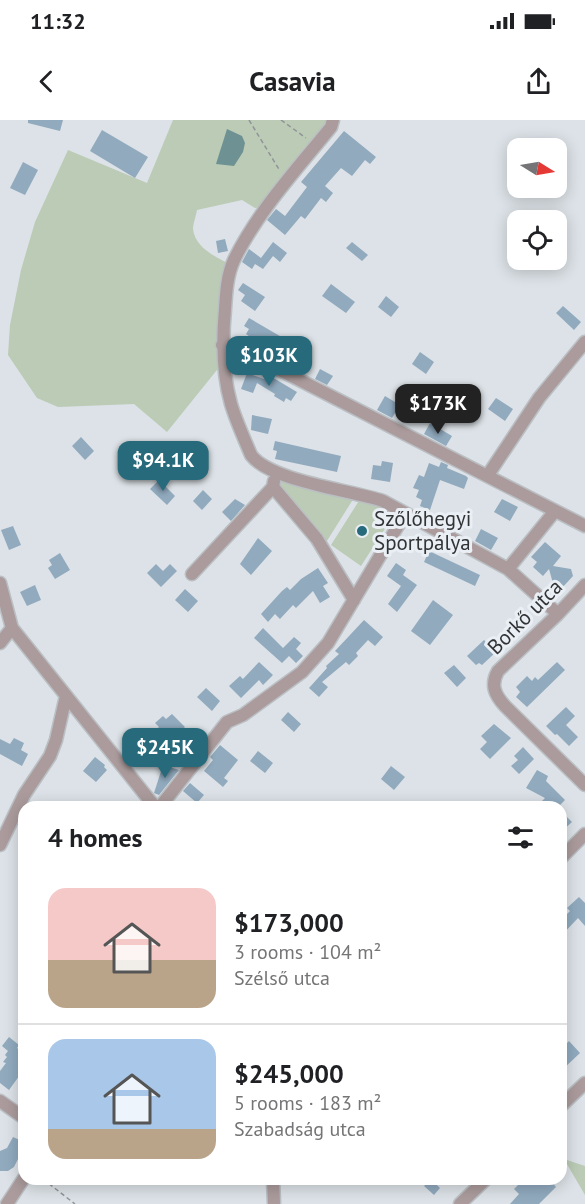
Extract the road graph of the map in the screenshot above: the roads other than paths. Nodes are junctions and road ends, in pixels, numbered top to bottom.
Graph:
1 (333, 120) edge
2 (585, 342) edge
3 (222, 345) junction
4 (276, 473) junction
5 (488, 475) junction
6 (273, 487) junction
7 (555, 511) junction
8 (405, 514) junction
9 (585, 526) edge
10 (508, 569) junction
11 (192, 574) dead end
12 (0, 583) edge
13 (585, 585) edge
14 (354, 600) junction
15 (558, 614) junction
16 (12, 628) junction
17 (0, 643) edge
18 (66, 696) junction
19 (585, 785) edge
20 (21, 801) edge
21 (150, 801) edge
22 (165, 801) edge
23 (18, 808) edge
24 (585, 834) edge
25 (0, 845) edge
26 (567, 852) edge
27 (585, 1083) edge
28 (567, 1100) edge
29 (0, 1101) edge
30 (18, 1114) edge
31 (20, 1185) edge
32 (273, 1185) edge
33 (480, 1185) edge
34 (8, 1204) edge
35 (274, 1204) edge
36 (460, 1204) edge

1 - 3 street
2 - 5 street
3 - 4 street
3 - 5 street
4 - 6 street
4 - 8 street
5 - 7 street
6 - 11 street
6 - 14 street
7 - 9 street
7 - 10 street
8 - 10 street
8 - 14 street
10 - 15 street
12 - 16 street
13 - 15 street, Borkő utca
14 - 22 street
15 - 19 street, Borkő utca
16 - 17 street
16 - 18 street
18 - 20 street
18 - 21 street
23 - 25 street
24 - 26 street
27 - 28 street
29 - 30 street
31 - 34 street
32 - 35 street
33 - 36 street

